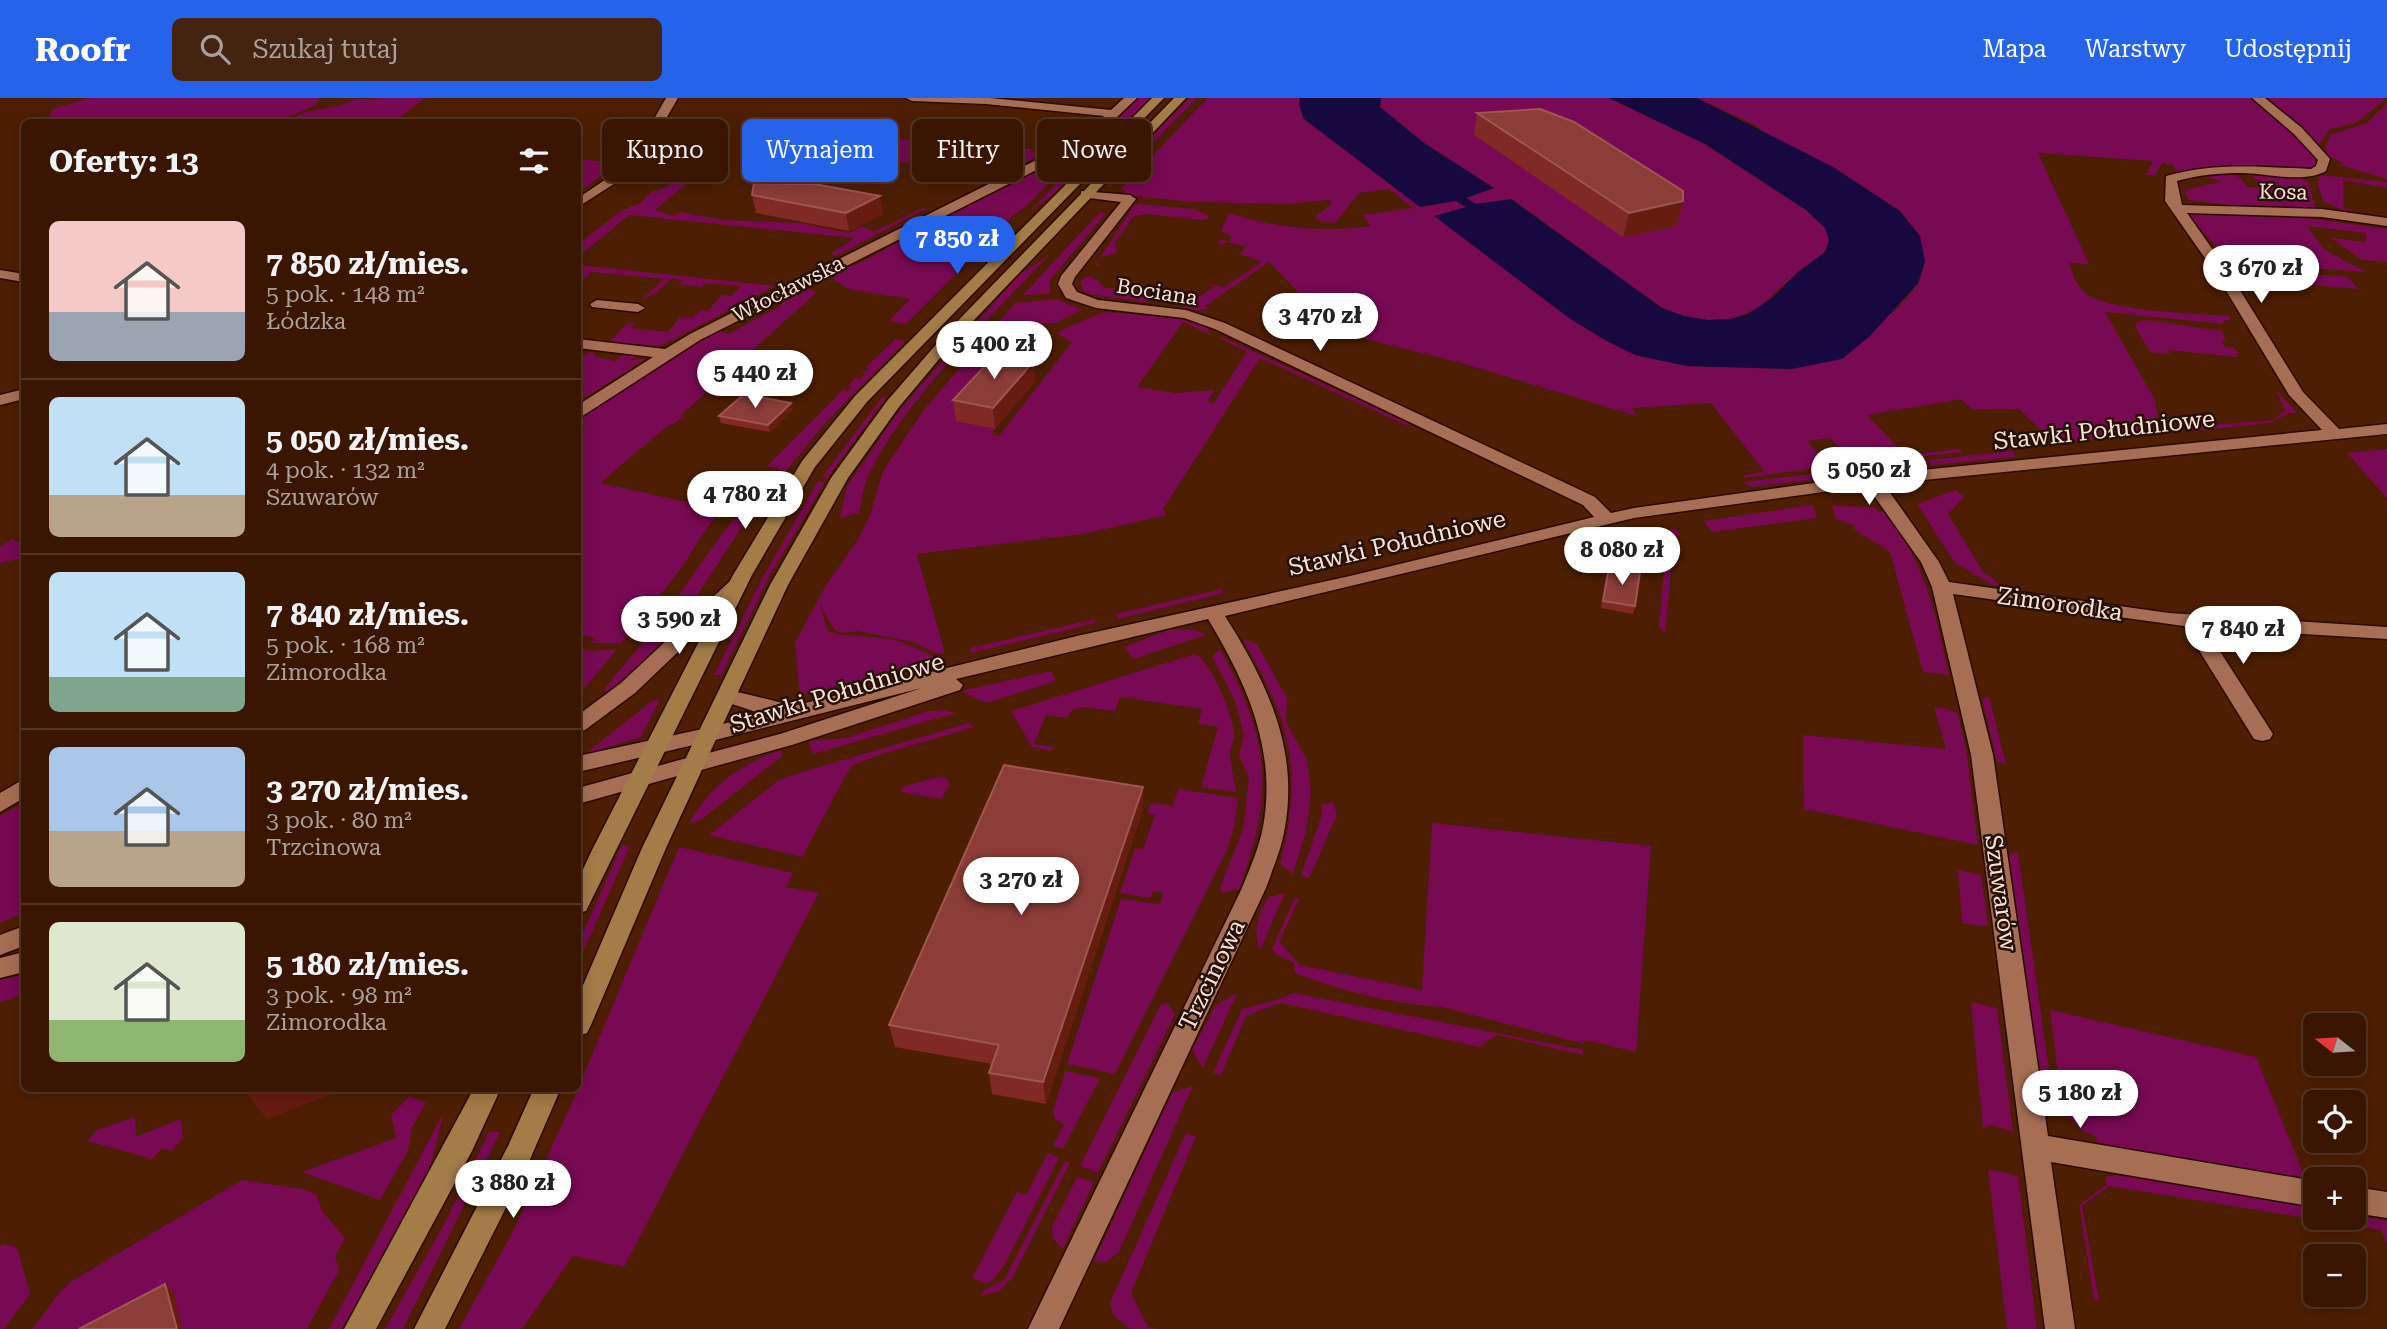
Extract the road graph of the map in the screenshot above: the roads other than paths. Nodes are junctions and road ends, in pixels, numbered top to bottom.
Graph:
1 (672, 98) edge
2 (912, 98) edge
3 (1131, 98) edge
4 (1158, 98) edge
5 (1180, 98) edge
6 (2258, 98) edge
7 (1114, 114) junction
8 (1087, 194) junction
9 (581, 201) edge
10 (2177, 209) junction
11 (2387, 222) edge
12 (0, 274) edge
13 (21, 278) edge
14 (597, 304) dead end
15 (638, 308) dead end
16 (581, 343) edge
17 (666, 354) junction
18 (21, 395) edge
19 (0, 400) edge
20 (581, 410) edge
21 (2387, 429) edge
22 (2333, 433) junction
23 (1872, 480) junction
24 (1606, 519) junction
25 (738, 585) junction
26 (1942, 587) junction
27 (1213, 612) junction
28 (2190, 620) junction
29 (2387, 633) edge
30 (1047, 651) junction
31 (727, 695) junction
32 (794, 711) junction
33 (581, 723) edge
34 (2262, 734) dead end
35 (707, 735) junction
36 (657, 746) junction
37 (581, 763) edge
38 (694, 764) junction
39 (640, 779) junction
40 (21, 789) edge
41 (581, 795) edge
42 (0, 804) edge
43 (581, 898) edge
44 (21, 937) edge
45 (0, 945) edge
46 (21, 963) edge
47 (0, 968) edge
48 (581, 1018) edge
49 (486, 1092) edge
50 (546, 1092) edge
51 (2036, 1147) junction
52 (2303, 1192) edge
53 (2366, 1202) edge
54 (2387, 1205) edge
55 (359, 1329) edge
56 (429, 1329) edge
57 (1043, 1329) edge
58 (2060, 1329) edge

1 - 9 street
2 - 7 street
3 - 7 street, Włocławska
4 - 25 main road
5 - 8 main road
6 - 10 street
7 - 17 street, Włocławska
8 - 24 street, Bociana
8 - 31 main road
10 - 11 street, Kosa
10 - 22 street
12 - 13 street
14 - 15 street
16 - 17 street
17 - 20 street, Włocławska
18 - 19 street
21 - 22 street, Stawki Południowe
22 - 23 street, Stawki Południowe
23 - 24 street, Stawki Południowe
23 - 26 street, Szuwarów
24 - 27 street, Stawki Południowe
25 - 33 street
25 - 36 main road
26 - 28 street, Zimorodka
26 - 51 street, Szuwarów
27 - 30 street, Stawki Południowe
27 - 57 street, Trzcinowa
28 - 29 street, Zimorodka
28 - 34 street
30 - 32 street, Stawki Południowe
30 - 38 street, Stawki Południowe
31 - 32 street, Stawki Południowe
31 - 35 main road
32 - 35 street, Stawki Południowe
35 - 36 street, Stawki Południowe
35 - 38 main road
36 - 37 street, Stawki Południowe
36 - 39 main road
38 - 39 street, Stawki Południowe
38 - 48 main road
39 - 41 street, Stawki Południowe
39 - 43 main road
40 - 42 street
44 - 45 street
46 - 47 street
49 - 55 main road
50 - 56 main road
51 - 52 street
51 - 58 street, Szuwarów
53 - 54 street

